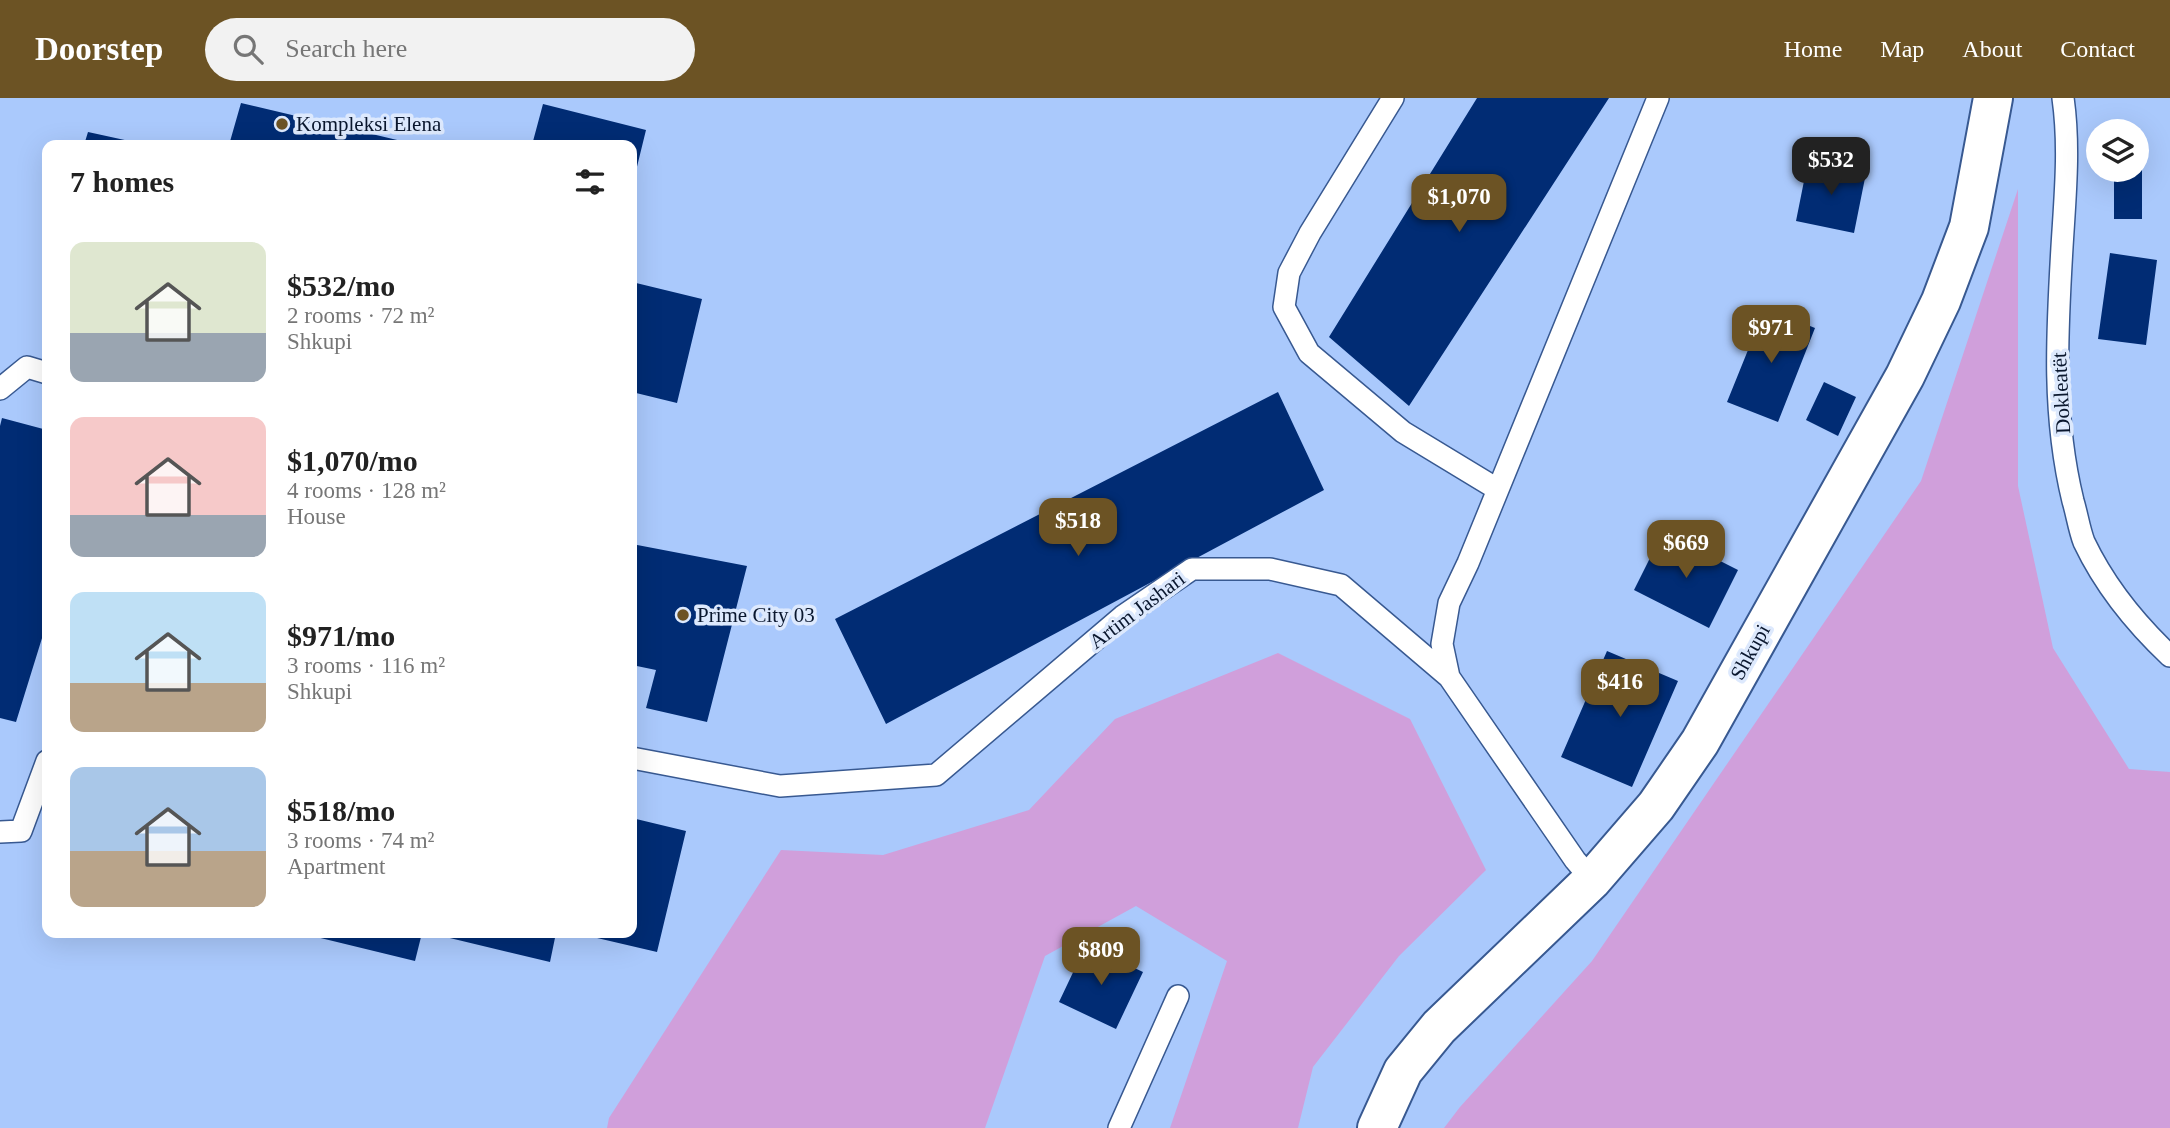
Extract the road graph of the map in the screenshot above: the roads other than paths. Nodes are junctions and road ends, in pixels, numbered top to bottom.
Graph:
1 (1393, 98) edge
2 (1658, 98) edge
3 (1993, 98) edge
4 (2063, 98) edge
5 (42, 372) edge
6 (0, 389) edge
7 (1497, 489) junction
8 (2170, 656) edge
9 (1449, 677) junction
10 (637, 759) edge
11 (42, 774) edge
12 (0, 832) edge
13 (1592, 880) junction
14 (1178, 996) dead end
15 (1119, 1128) edge
16 (1377, 1128) edge

1 - 7 lane
2 - 7 lane
3 - 13 street, Shkupi
4 - 8 lane, Dokleatët
5 - 6 lane
7 - 9 lane
9 - 10 lane, Artim Jashari
9 - 13 lane, Artim Jashari
11 - 12 lane
13 - 16 street, Shkupi
14 - 15 lane

